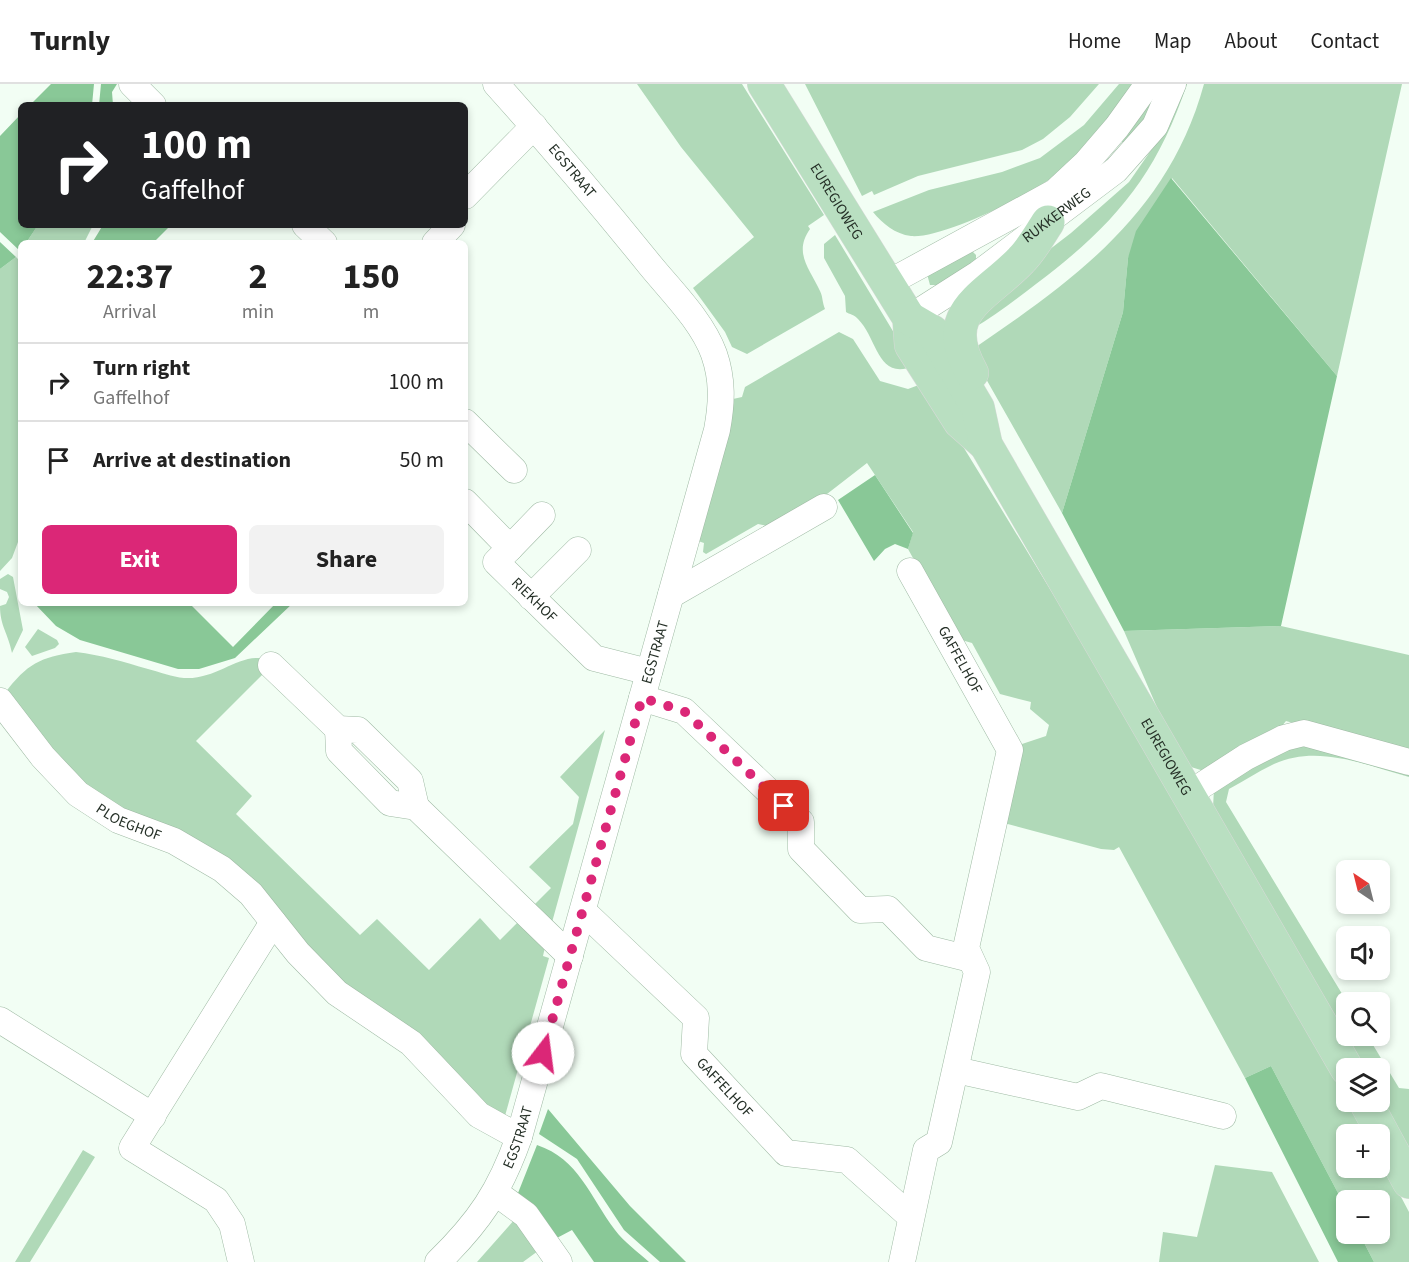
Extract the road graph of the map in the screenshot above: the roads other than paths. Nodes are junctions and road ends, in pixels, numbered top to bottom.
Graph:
1 (132, 84) edge
2 (496, 84) edge
3 (764, 84) edge
4 (1148, 84) edge
5 (1173, 84) edge
6 (150, 102) edge
7 (534, 126) junction
8 (468, 193) edge
9 (1048, 222) junction
10 (449, 228) edge
11 (438, 240) edge
12 (888, 283) junction
13 (909, 318) junction
14 (468, 425) edge
15 (986, 445) junction
16 (514, 470) dead end
17 (468, 505) edge
18 (824, 507) dead end
19 (542, 515) dead end
20 (510, 548) junction
21 (578, 550) dead end
22 (910, 571) dead end
23 (671, 596) junction
24 (531, 597) junction
25 (272, 665) dead end
26 (648, 672) junction
27 (642, 698) junction
28 (0, 701) edge
29 (1409, 762) edge
30 (1187, 795) junction
31 (583, 911) junction
32 (273, 922) junction
33 (570, 956) junction
34 (970, 959) junction
35 (0, 1020) edge
36 (1341, 1058) edge
37 (956, 1070) junction
38 (1371, 1112) edge
39 (153, 1116) junction
40 (1222, 1116) dead end
41 (519, 1137) junction
42 (1409, 1182) edge
43 (496, 1193) junction
44 (911, 1217) junction
45 (242, 1262) edge
46 (438, 1262) edge
47 (558, 1262) edge
48 (902, 1262) edge

1 - 6 street
2 - 7 street, EGSTRAAT
3 - 12 main road, EUREGIOWEG
4 - 12 street, RUKKERWEG
5 - 9 street, RUKKERWEG
7 - 8 street
7 - 23 street, EGSTRAAT
9 - 13 street, RUKKERWEG
9 - 15 main road
10 - 11 street
12 - 13 main road, EUREGIOWEG
13 - 15 main road, EUREGIOWEG
14 - 16 street
15 - 30 main road, EUREGIOWEG
17 - 20 street
18 - 23 street
19 - 20 street
20 - 24 street, RIEKHOF
21 - 24 street
22 - 34 street, GAFFELHOF
23 - 26 street, EGSTRAAT
24 - 26 street, RIEKHOF
25 - 33 street
26 - 27 street, EGSTRAAT
27 - 31 street, EGSTRAAT
27 - 34 street
28 - 32 street, PLOEGHOF
29 - 30 street
30 - 36 main road, EUREGIOWEG
31 - 33 street, EGSTRAAT
31 - 44 street, GAFFELHOF
32 - 39 street
32 - 41 street, PLOEGHOF
33 - 41 street, EGSTRAAT
34 - 37 street, GAFFELHOF
35 - 39 street
37 - 40 street
37 - 44 street, GAFFELHOF
38 - 42 main road
39 - 45 street
41 - 43 street, EGSTRAAT
43 - 46 street, EGSTRAAT
43 - 47 street
44 - 48 street, GAFFELHOF

